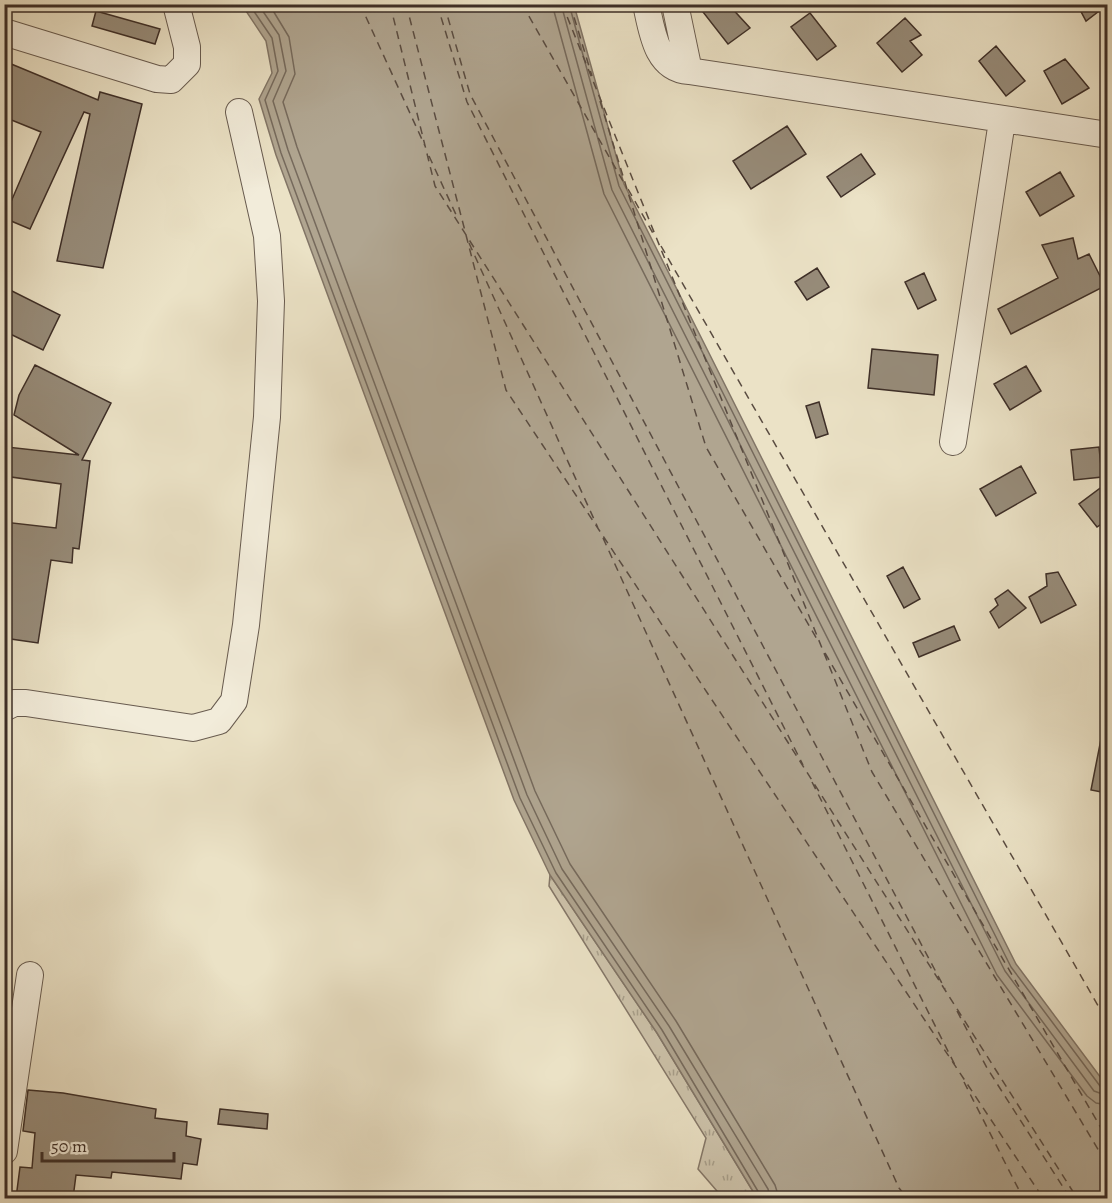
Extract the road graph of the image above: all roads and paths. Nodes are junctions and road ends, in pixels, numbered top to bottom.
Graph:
1 (176, 4) edge
2 (646, 4) edge
3 (675, 4) edge
4 (4, 32) edge
5 (689, 71) junction
6 (240, 112) dead end
7 (1002, 121) junction
8 (1107, 135) edge
9 (953, 442) dead end
10 (4, 708) edge
11 (30, 975) dead end
12 (4, 1151) edge

1 - 4 street
2 - 5 street
3 - 5 street
5 - 7 street
6 - 10 street
7 - 8 street
7 - 9 street
11 - 12 street

